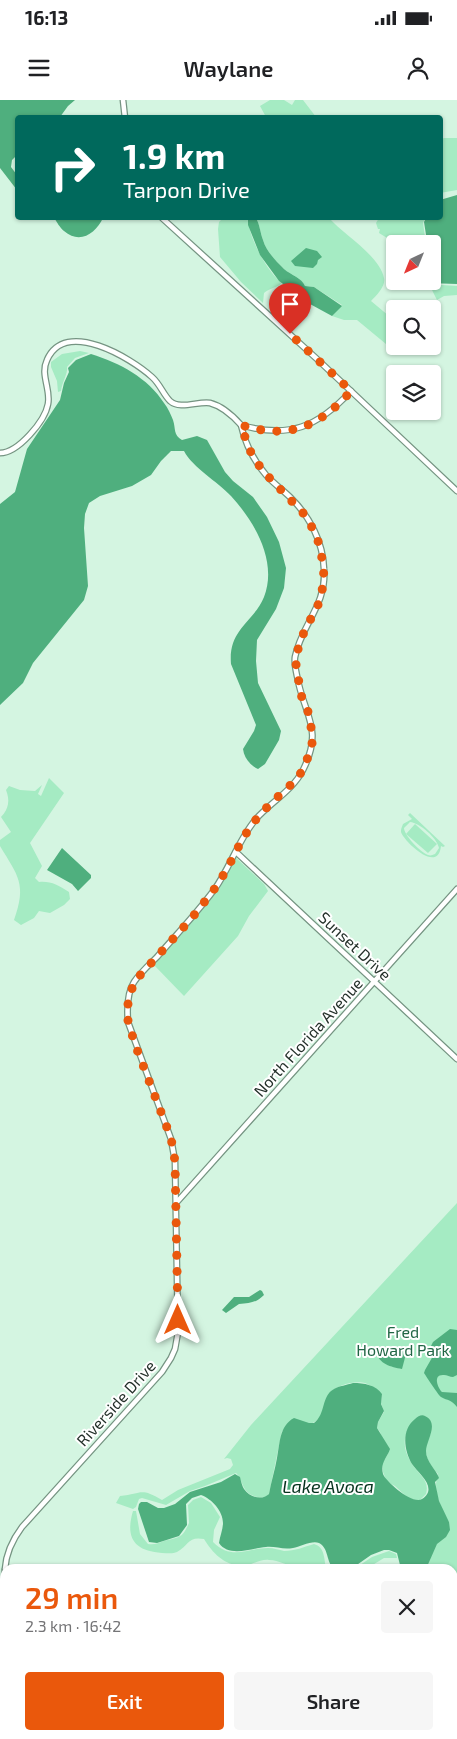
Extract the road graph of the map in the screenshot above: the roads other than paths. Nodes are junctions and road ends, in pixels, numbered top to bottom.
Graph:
1 (124, 100) edge
2 (125, 115) edge
3 (164, 220) edge
4 (351, 391) junction
5 (241, 425) junction
6 (0, 453) edge
7 (457, 491) edge
8 (236, 852) junction
9 (457, 890) edge
10 (375, 982) junction
11 (457, 1060) edge
12 (176, 1188) junction
13 (188, 1189) junction
14 (177, 1202) junction
15 (6, 1564) edge

1 - 2 street
3 - 4 street
4 - 5 street
4 - 7 street
5 - 6 street
5 - 8 street, Riverside Drive
8 - 10 street, Sunset Drive
8 - 12 street, Riverside Drive
9 - 10 street, North Florida Avenue
10 - 11 street, Sunset Drive
10 - 13 street, North Florida Avenue
12 - 13 street
12 - 14 street, Riverside Drive
13 - 14 street, North Florida Avenue
14 - 15 street, Riverside Drive

